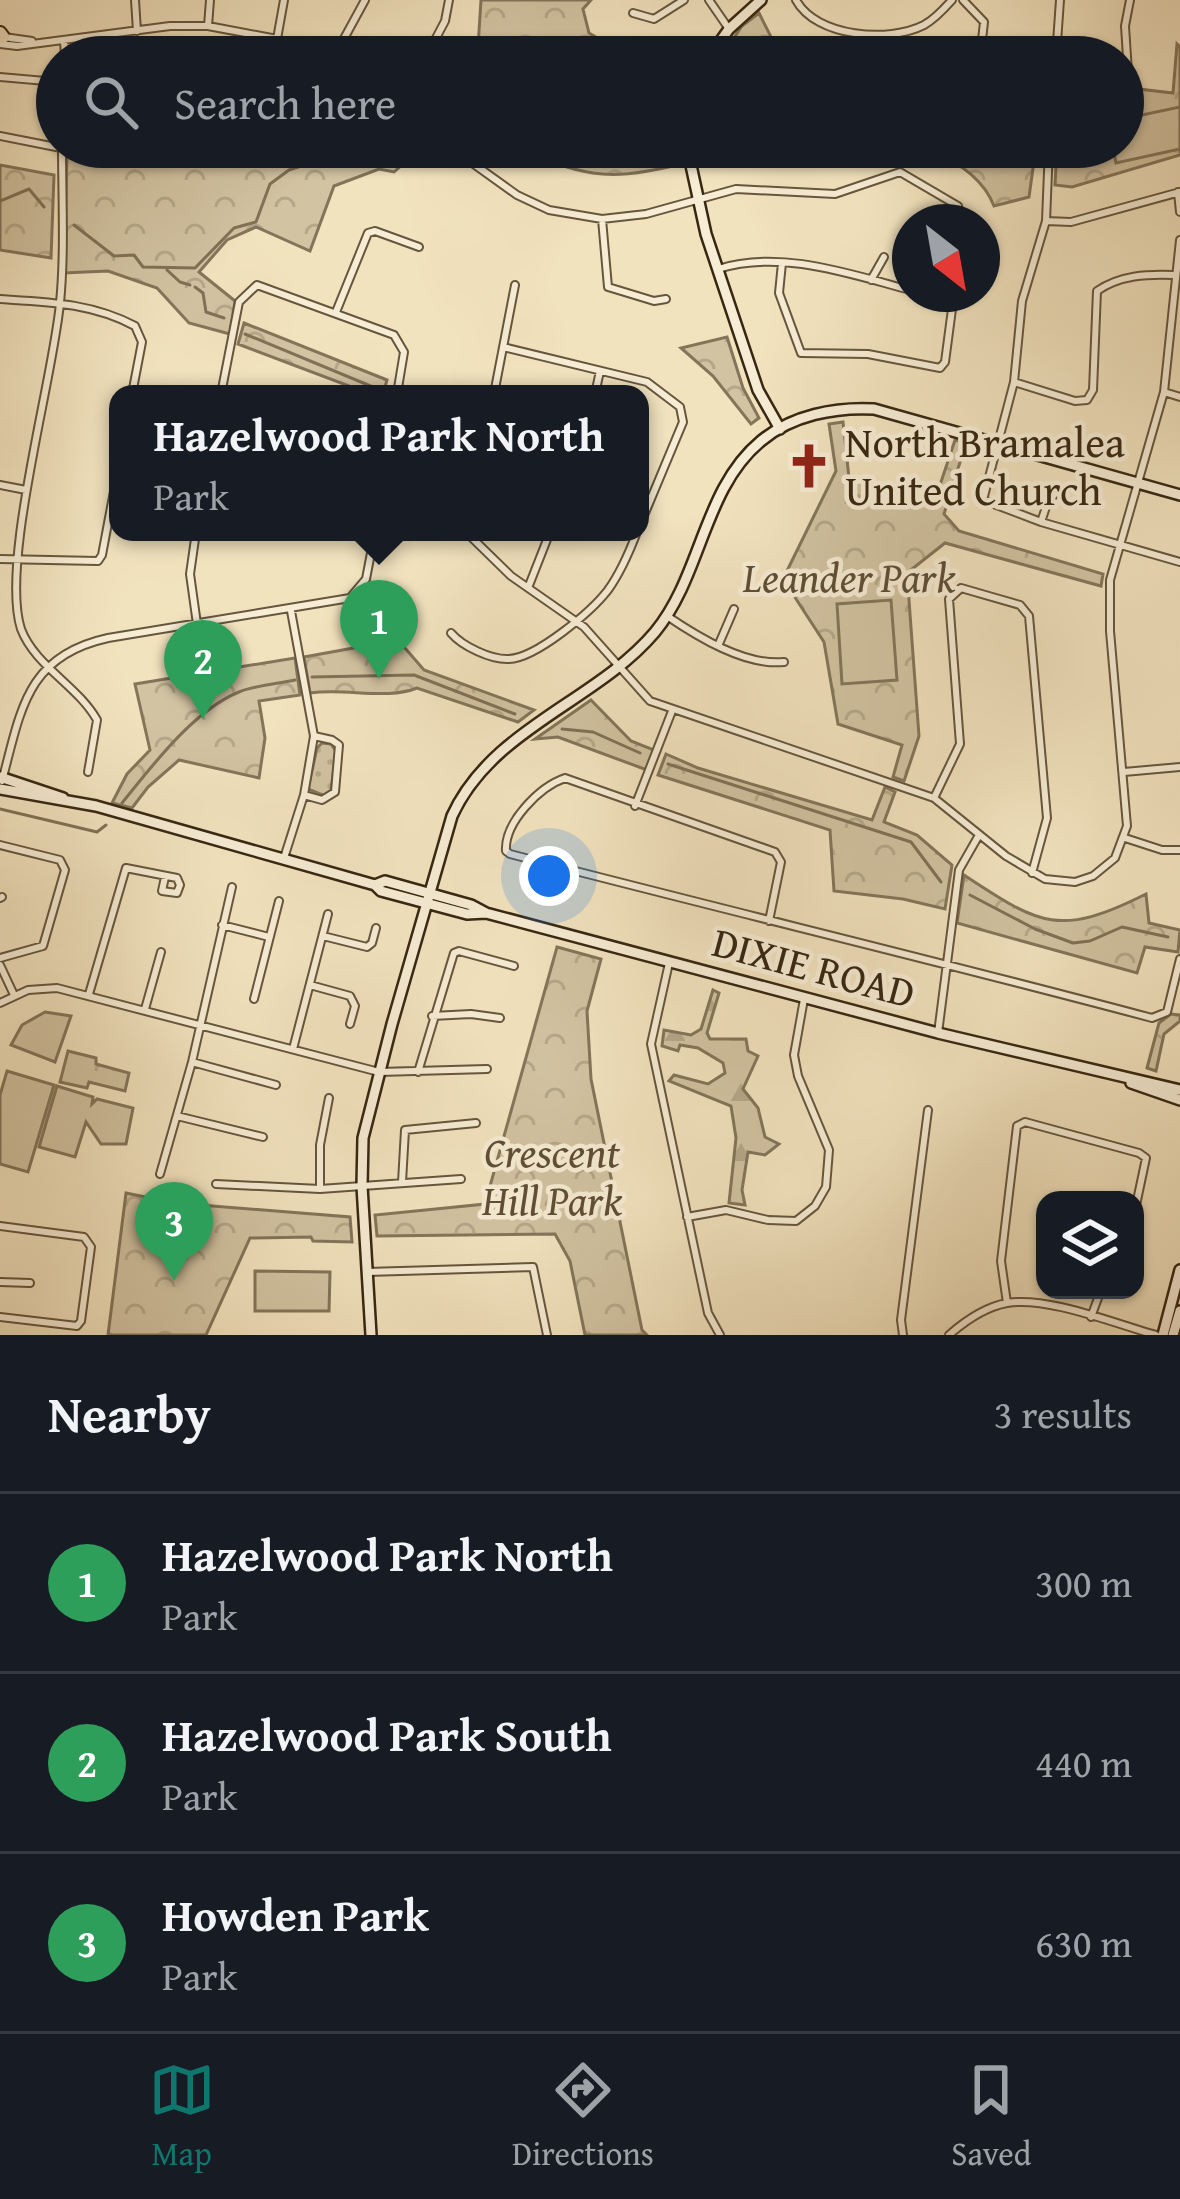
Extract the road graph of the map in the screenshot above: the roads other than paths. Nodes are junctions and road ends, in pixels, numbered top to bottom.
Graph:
1 (135, 0) edge
2 (210, 0) edge
3 (284, 0) edge
4 (364, 0) edge
5 (448, 0) edge
6 (684, 0) edge
7 (709, 0) edge
8 (761, 0) edge
9 (796, 0) edge
10 (952, 0) edge
11 (963, 0) edge
12 (1060, 0) edge
13 (1130, 0) edge
14 (633, 13) dead end
15 (208, 26) junction
16 (729, 29) junction
17 (137, 31) junction
18 (96, 36) edge
19 (261, 36) edge
20 (278, 36) edge
21 (345, 36) edge
22 (438, 36) edge
23 (724, 36) edge
24 (982, 36) edge
25 (1057, 36) edge
26 (1126, 36) edge
27 (1, 38) edge
28 (36, 41) edge
29 (0, 77) edge
30 (36, 80) edge
31 (0, 136) edge
32 (36, 143) edge
33 (60, 168) edge
34 (479, 168) edge
35 (692, 168) edge
36 (1048, 168) edge
37 (1179, 192) edge
38 (697, 200) junction
39 (955, 204) edge
40 (1180, 212) edge
41 (602, 218) junction
42 (1046, 221) junction
43 (1180, 240) edge
44 (418, 247) dead end
45 (884, 257) dead end
46 (782, 263) junction
47 (718, 269) junction
48 (1175, 275) junction
49 (871, 280) junction
50 (515, 285) dead end
51 (892, 285) edge
52 (0, 299) edge
53 (666, 299) dead end
54 (60, 302) junction
55 (336, 312) junction
56 (952, 312) edge
57 (503, 346) junction
58 (600, 371) junction
59 (1014, 382) junction
60 (133, 385) edge
61 (223, 385) edge
62 (399, 385) edge
63 (496, 385) edge
64 (597, 385) edge
65 (1164, 392) junction
66 (1180, 397) edge
67 (780, 429) junction
68 (999, 442) junction
69 (1138, 483) junction
70 (0, 484) edge
71 (26, 490) junction
72 (1055, 494) dead end
73 (1180, 495) edge
74 (649, 503) edge
75 (109, 518) edge
76 (1041, 521) junction
77 (195, 541) edge
78 (373, 541) edge
79 (476, 541) edge
80 (547, 541) edge
81 (633, 541) edge
82 (1119, 542) junction
83 (0, 559) edge
84 (17, 561) junction
85 (1180, 562) edge
86 (528, 589) junction
87 (734, 609) dead end
88 (291, 610) junction
89 (667, 616) junction
90 (577, 620) junction
91 (196, 624) junction
92 (451, 632) dead end
93 (718, 646) junction
94 (784, 662) dead end
95 (47, 664) junction
96 (617, 667) junction
97 (672, 711) junction
98 (314, 736) junction
99 (1180, 767) edge
100 (88, 772) dead end
101 (1124, 772) junction
102 (1, 783) edge
103 (304, 795) junction
104 (934, 798) junction
105 (635, 806) junction
106 (980, 835) junction
107 (1125, 838) junction
108 (0, 845) edge
109 (1180, 850) edge
110 (284, 858) junction
111 (1032, 873) junction
112 (165, 877) dead end
113 (232, 887) dead end
114 (427, 898) junction
115 (279, 901) dead end
116 (328, 914) dead end
117 (769, 922) junction
118 (222, 925) junction
119 (376, 928) dead end
120 (322, 936) junction
121 (268, 937) junction
122 (161, 952) dead end
123 (1180, 959) edge
124 (0, 961) edge
125 (669, 963) junction
126 (946, 963) junction
127 (514, 966) dead end
128 (310, 985) junction
129 (89, 994) junction
130 (14, 995) junction
131 (254, 999) dead end
132 (804, 999) junction
133 (0, 1003) edge
134 (145, 1009) junction
135 (432, 1016) junction
136 (500, 1018) dead end
137 (199, 1024) junction
138 (350, 1024) dead end
139 (938, 1034) junction
140 (293, 1049) junction
141 (192, 1062) junction
142 (488, 1069) dead end
143 (379, 1072) junction
144 (418, 1072) junction
145 (1126, 1080) junction
146 (276, 1084) dead end
147 (1180, 1090) edge
148 (329, 1098) dead end
149 (1180, 1100) edge
150 (928, 1111) dead end
151 (177, 1116) junction
152 (476, 1123) dead end
153 (263, 1137) dead end
154 (160, 1174) dead end
155 (461, 1179) dead end
156 (402, 1182) junction
157 (216, 1184) dead end
158 (362, 1186) junction
159 (320, 1189) junction
160 (1140, 1191) edge
161 (687, 1217) junction
162 (0, 1226) edge
163 (1180, 1270) edge
164 (367, 1272) junction
165 (0, 1282) edge
166 (30, 1283) dead end
167 (1098, 1299) edge
168 (1007, 1303) junction
169 (1180, 1311) edge
170 (1091, 1316) junction
171 (0, 1318) edge
172 (371, 1335) edge
173 (547, 1335) edge
174 (720, 1335) edge
175 (903, 1335) edge
176 (949, 1335) edge
177 (1159, 1335) edge
178 (1173, 1335) edge

1 - 17 street
2 - 15 street
3 - 20 street
4 - 21 street
5 - 22 street
6 - 14 street
7 - 16 street
8 - 16 street
9 - 10 street
11 - 24 street
12 - 25 street
13 - 26 street
15 - 17 street
15 - 19 street
16 - 23 street
17 - 18 street
27 - 28 street
29 - 30 street
31 - 32 street
33 - 54 street
34 - 41 street
35 - 38 street
36 - 42 street
37 - 40 street
37 - 42 street
38 - 39 street
38 - 41 street
38 - 47 street
41 - 53 street
42 - 59 street
43 - 48 street
44 - 55 street
45 - 49 street
46 - 47 street
46 - 49 street
46 - 56 street
47 - 67 street
48 - 59 street
48 - 65 street
49 - 51 street
50 - 57 street
52 - 54 street
54 - 60 street
54 - 71 street
55 - 61 street
55 - 62 street
57 - 58 street
57 - 63 street
58 - 64 street
58 - 74 street
59 - 68 street
65 - 66 street
65 - 69 street
67 - 68 street
67 - 89 street
68 - 69 street
68 - 76 street
69 - 73 street
69 - 82 street
70 - 71 street
71 - 84 street
72 - 76 street
75 - 84 street
76 - 82 street
77 - 91 street
78 - 88 street
79 - 86 street
80 - 86 street
81 - 90 street
82 - 85 street
82 - 101 street
83 - 84 street
84 - 95 street
86 - 90 street
87 - 93 street
88 - 91 street
88 - 98 street
89 - 93 street
89 - 96 street
90 - 92 street
90 - 96 street
91 - 95 street
93 - 94 street
95 - 100 street
95 - 102 street
96 - 97 street
96 - 114 street
97 - 104 street
97 - 105 street
98 - 103 street
98 - 103 street
99 - 101 street
101 - 107 street
102 - 110 street, DIXIE ROAD
103 - 110 street
104 - 106 street
104 - 111 street
105 - 117 street
105 - 117 street
106 - 111 street
106 - 126 street
107 - 109 street
107 - 111 street
108 - 124 street
110 - 114 street, DIXIE ROAD
112 - 129 street
113 - 118 street
114 - 125 street, DIXIE ROAD
114 - 143 street
115 - 121 street
116 - 120 street
117 - 126 street
118 - 121 street
118 - 137 street
119 - 120 street
120 - 128 street
121 - 131 street
122 - 134 street
123 - 126 street
124 - 130 street
125 - 132 street, DIXIE ROAD
125 - 161 street
126 - 139 street
127 - 135 street
128 - 138 street
128 - 140 street
129 - 130 street
129 - 134 street
130 - 133 street
132 - 139 street, DIXIE ROAD
132 - 161 street
134 - 137 street
135 - 136 street
135 - 144 street
137 - 140 street
137 - 141 street
139 - 145 street, DIXIE ROAD
140 - 143 street
141 - 146 street
141 - 151 street
142 - 144 street
143 - 144 street
143 - 158 street
145 - 147 street, DIXIE ROAD
145 - 149 street, DIXIE ROAD
148 - 159 street
150 - 175 street
151 - 153 street
151 - 154 street
152 - 156 street
155 - 156 street
156 - 158 street
157 - 159 street
158 - 159 street
158 - 164 street
160 - 168 street
161 - 174 street
162 - 171 street
163 - 177 street
164 - 172 street
164 - 173 street
165 - 166 street
167 - 170 street
168 - 170 street
168 - 176 street
169 - 178 street
170 - 177 street

